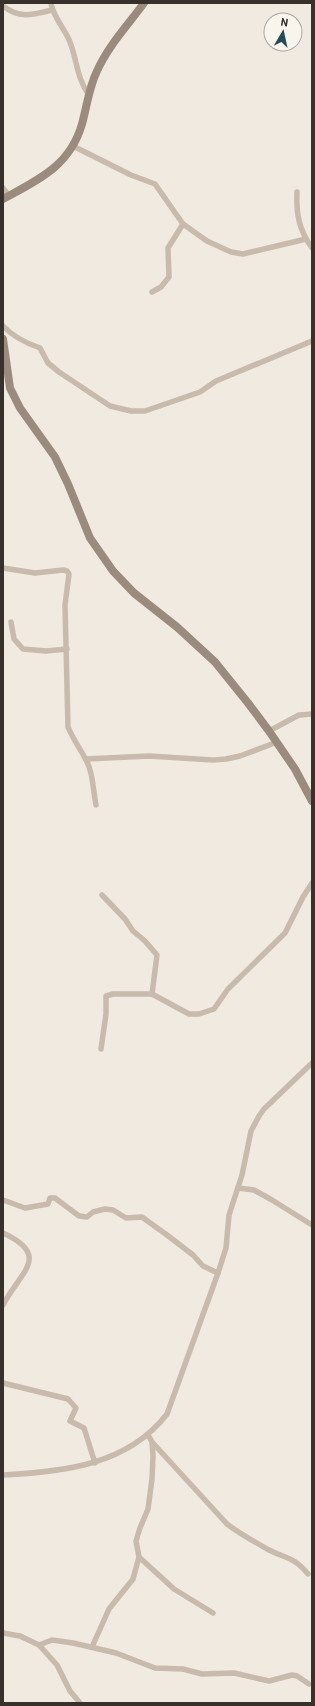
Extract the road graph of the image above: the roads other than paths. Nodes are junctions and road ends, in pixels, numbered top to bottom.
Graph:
1 (51, 3) edge
2 (144, 3) edge
3 (3, 6) edge
4 (52, 10) junction
5 (88, 95) junction
6 (73, 146) junction
7 (3, 188) edge
8 (297, 192) dead end
9 (6, 197) edge
10 (183, 224) junction
11 (306, 239) junction
12 (312, 248) edge
13 (152, 292) dead end
14 (3, 326) edge
15 (3, 339) edge
16 (312, 341) edge
17 (3, 568) edge
18 (11, 622) dead end
19 (67, 649) junction
20 (312, 714) edge
21 (269, 731) junction
22 (277, 742) junction
23 (86, 759) junction
24 (312, 801) edge
25 (96, 805) dead end
26 (312, 883) edge
27 (102, 895) dead end
28 (152, 994) junction
29 (101, 1049) dead end
30 (312, 1063) edge
31 (238, 1188) junction
32 (3, 1200) edge
33 (312, 1226) edge
34 (3, 1233) edge
35 (218, 1273) junction
36 (3, 1305) edge
37 (3, 1383) edge
38 (148, 1435) junction
39 (152, 1442) junction
40 (95, 1463) junction
41 (3, 1475) edge
42 (139, 1556) junction
43 (308, 1574) dead end
44 (213, 1613) dead end
45 (3, 1633) edge
46 (39, 1645) junction
47 (92, 1647) junction
48 (309, 1684) dead end
49 (80, 1703) edge

1 - 4 street
2 - 5 street
3 - 4 street
4 - 5 street
5 - 6 street
6 - 9 street
6 - 10 street
7 - 9 street
8 - 11 street
10 - 11 street
10 - 13 street
11 - 12 street
14 - 16 street
15 - 21 street
17 - 19 street
18 - 19 street
19 - 23 street
20 - 21 street
21 - 22 street
22 - 23 street
22 - 24 street
23 - 25 street
26 - 28 street
27 - 28 street
28 - 29 street
30 - 31 street
31 - 33 street
31 - 35 street
32 - 35 street
34 - 36 street
35 - 38 street
37 - 40 street
38 - 39 street
38 - 40 street
39 - 42 street
39 - 43 street
40 - 41 street
42 - 44 street
42 - 47 street
45 - 46 street
46 - 47 street
46 - 49 street
47 - 48 street

